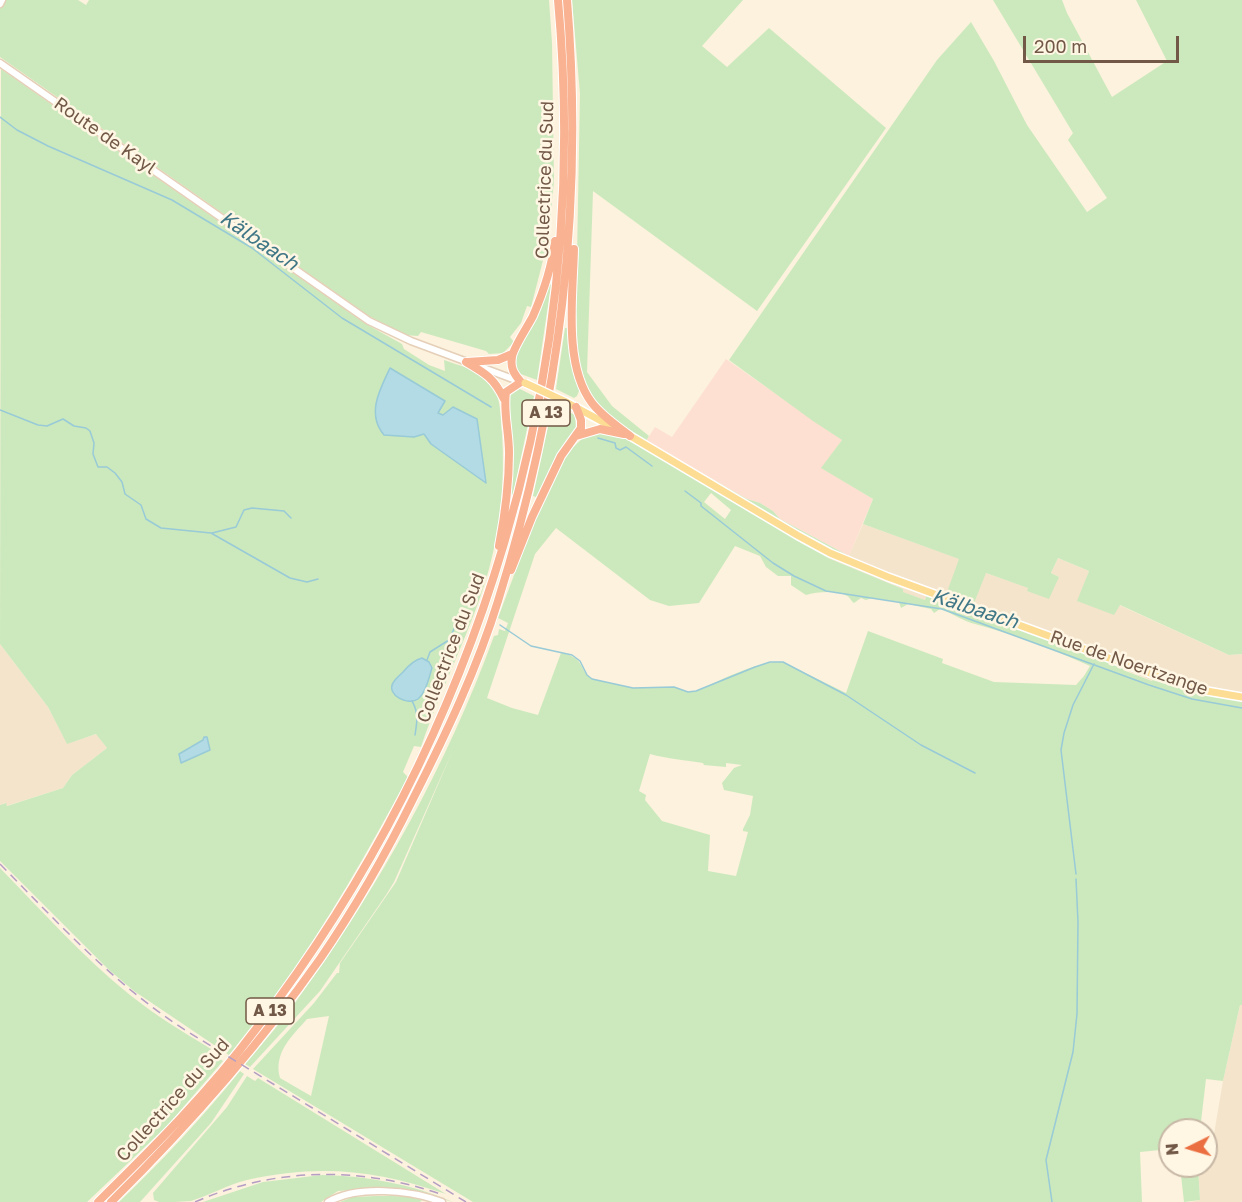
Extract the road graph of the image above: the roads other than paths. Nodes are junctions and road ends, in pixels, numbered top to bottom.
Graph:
1 (2, 0) edge
2 (558, 0) edge
3 (567, 0) edge
4 (0, 4) edge
5 (0, 63) edge
6 (562, 213) junction
7 (571, 219) junction
8 (512, 354) junction
9 (466, 362) junction
10 (523, 383) junction
11 (583, 390) junction
12 (505, 401) junction
13 (571, 404) junction
14 (576, 436) junction
15 (630, 436) junction
16 (492, 583) junction
17 (498, 602) junction
18 (1242, 697) edge
19 (98, 1202) edge
20 (111, 1202) edge
21 (328, 1202) edge
22 (442, 1202) edge

1 - 4 main road
2 - 6 highway, Collectrice du Sud / A 13
3 - 7 highway, Collectrice du Sud / A 13
5 - 9 main road, Route de Kayl
6 - 8 highway, A 13
6 - 16 highway, Collectrice du Sud / A 13
7 - 11 highway, A 13
7 - 17 highway, Collectrice du Sud / A 13
8 - 9 highway
8 - 10 highway, A 13
9 - 10 main road, Route de Kayl
9 - 12 highway, A 13
10 - 12 highway, A 13
10 - 13 main road, Rue de Noertzange, bridge
11 - 13 highway, A 13
11 - 15 highway, A 13
12 - 16 highway, A 13
13 - 14 highway, A 13
13 - 15 main road, Rue de Noertzange
14 - 15 highway, A 13
14 - 17 highway, A 13
15 - 18 main road, Rue de Noertzange
16 - 19 highway, Collectrice du Sud / A 13
17 - 20 highway, Collectrice du Sud / A 13
21 - 22 main road

